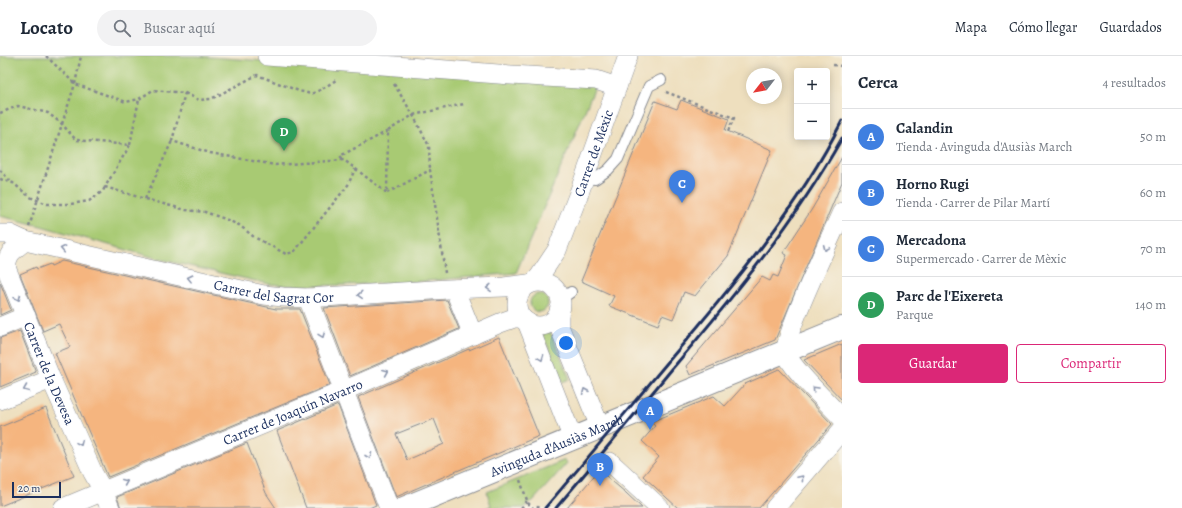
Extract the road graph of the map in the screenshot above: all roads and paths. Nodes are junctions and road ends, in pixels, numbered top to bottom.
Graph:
1 (46, 56) edge
2 (81, 56) edge
3 (267, 56) edge
4 (628, 56) edge
5 (833, 65) dead end
6 (842, 66) edge
7 (390, 78) dead end
8 (341, 79) dead end
9 (661, 80) dead end
10 (76, 84) junction
11 (649, 86) junction
12 (617, 87) junction
13 (185, 93) junction
14 (139, 99) junction
15 (464, 104) dead end
16 (0, 113) edge
17 (413, 115) junction
18 (62, 124) junction
19 (388, 131) junction
20 (728, 131) dead end
21 (172, 142) junction
22 (130, 145) junction
23 (344, 160) junction
24 (356, 169) junction
25 (0, 170) edge
26 (430, 170) junction
27 (584, 178) junction
28 (0, 179) edge
29 (13, 184) junction
30 (105, 186) junction
31 (387, 193) junction
32 (145, 199) junction
33 (842, 212) edge
34 (0, 234) edge
35 (27, 234) junction
36 (557, 250) junction
37 (531, 283) junction
38 (452, 289) junction
39 (308, 298) junction
40 (563, 300) junction
41 (26, 316) junction
42 (524, 320) junction
43 (0, 327) edge
44 (842, 328) edge
45 (474, 335) junction
46 (786, 352) junction
47 (51, 379) junction
48 (343, 391) junction
49 (0, 400) edge
50 (842, 418) edge
51 (600, 427) junction
52 (842, 430) edge
53 (573, 439) junction
54 (610, 462) dead end
55 (518, 476) dead end
56 (107, 500) edge
57 (527, 501) junction
58 (63, 508) edge
59 (389, 508) edge
60 (404, 508) edge
61 (521, 508) edge
62 (533, 508) edge
63 (660, 508) edge
64 (775, 508) edge

1 - 10 path
2 - 10 path
3 - 12 street
4 - 12 street, Carrer de Mèxic
5 - 6 path
7 - 17 path
8 - 13 path
9 - 11 lane
10 - 14 path
10 - 18 path
11 - 20 path
11 - 27 lane
12 - 27 street, Carrer de Mèxic
13 - 14 path
13 - 21 path
14 - 22 path
15 - 17 path
16 - 18 path
17 - 19 path
17 - 26 path
18 - 22 path
18 - 35 path, bridge
19 - 23 path
19 - 31 path
21 - 23 path
21 - 32 path
22 - 30 path
23 - 24 path
24 - 31 path
24 - 32 path
25 - 29 path
26 - 31 path
26 - 38 path
27 - 36 street, Carrer de Mèxic
28 - 29 path
29 - 30 path
30 - 32 path
33 -> 46 street
34 - 35 street, Carrer del Sagrat Cor
39 -> 35 street, Carrer del Sagrat Cor
35 -> 41 street, Carrer de la Devesa
36 - 37 street, Carrer de Mèxic
36 - 40 street, Carrer de Mèxic
37 -> 38 street, Carrer del Sagrat Cor
37 - 40 street
37 - 42 street
38 -> 39 street, Carrer del Sagrat Cor
38 - 45 street
39 -> 48 street
40 - 42 street
51 -> 40 street, Carrer de Mèxic
41 - 43 street
41 - 47 street, Carrer de la Devesa
42 - 45 street, Carrer de Joaquín Navarro
42 -> 53 street
44 - 46 street, Avinguda d'Ausiàs March
48 -> 45 street, Carrer de Joaquín Navarro
50 -> 46 street
46 - 51 street, Avinguda d'Ausiàs March
47 -> 49 street
47 -> 56 street, Carrer de la Devesa
56 -> 48 street, Carrer de Joaquín Navarro
48 -> 59 street
51 - 53 street, Avinguda d'Ausiàs March
64 -> 52 street
53 - 60 street, Avinguda d'Ausiàs March
54 - 63 street
55 - 57 path
56 - 58 street, Carrer de Joaquín Navarro
57 - 61 path
57 - 62 path

